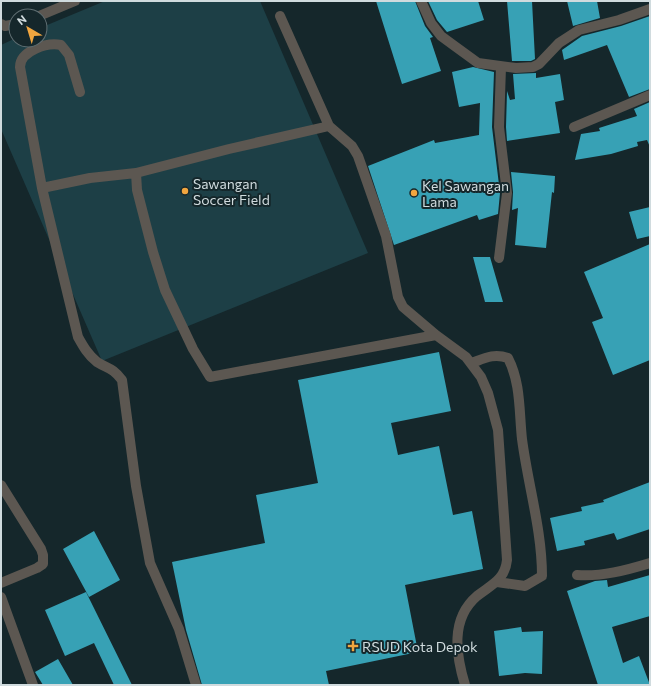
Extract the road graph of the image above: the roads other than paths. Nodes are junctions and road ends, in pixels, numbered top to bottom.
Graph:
1 (75, 1) edge
2 (421, 1) edge
3 (650, 9) edge
4 (48, 12) edge
5 (280, 16) dead end
6 (502, 67) junction
7 (80, 92) dead end
8 (650, 95) edge
9 (330, 126) junction
10 (574, 127) dead end
11 (136, 173) junction
12 (42, 188) junction
13 (499, 258) dead end
14 (436, 335) junction
15 (472, 363) junction
16 (1, 486) edge
17 (650, 563) edge
18 (577, 576) dead end
19 (497, 582) junction
20 (1, 583) edge
21 (1, 598) edge
22 (33, 685) edge
23 (196, 685) edge
24 (465, 685) edge

1 - 4 street
2 - 6 street
3 - 6 street
5 - 9 street
6 - 13 street
7 - 12 street
8 - 10 street
9 - 11 street
9 - 14 street
11 - 12 street
11 - 14 street
12 - 23 street
14 - 15 street
15 - 19 street
15 - 19 street
16 - 20 street
17 - 18 street
19 - 24 street
21 - 22 street

